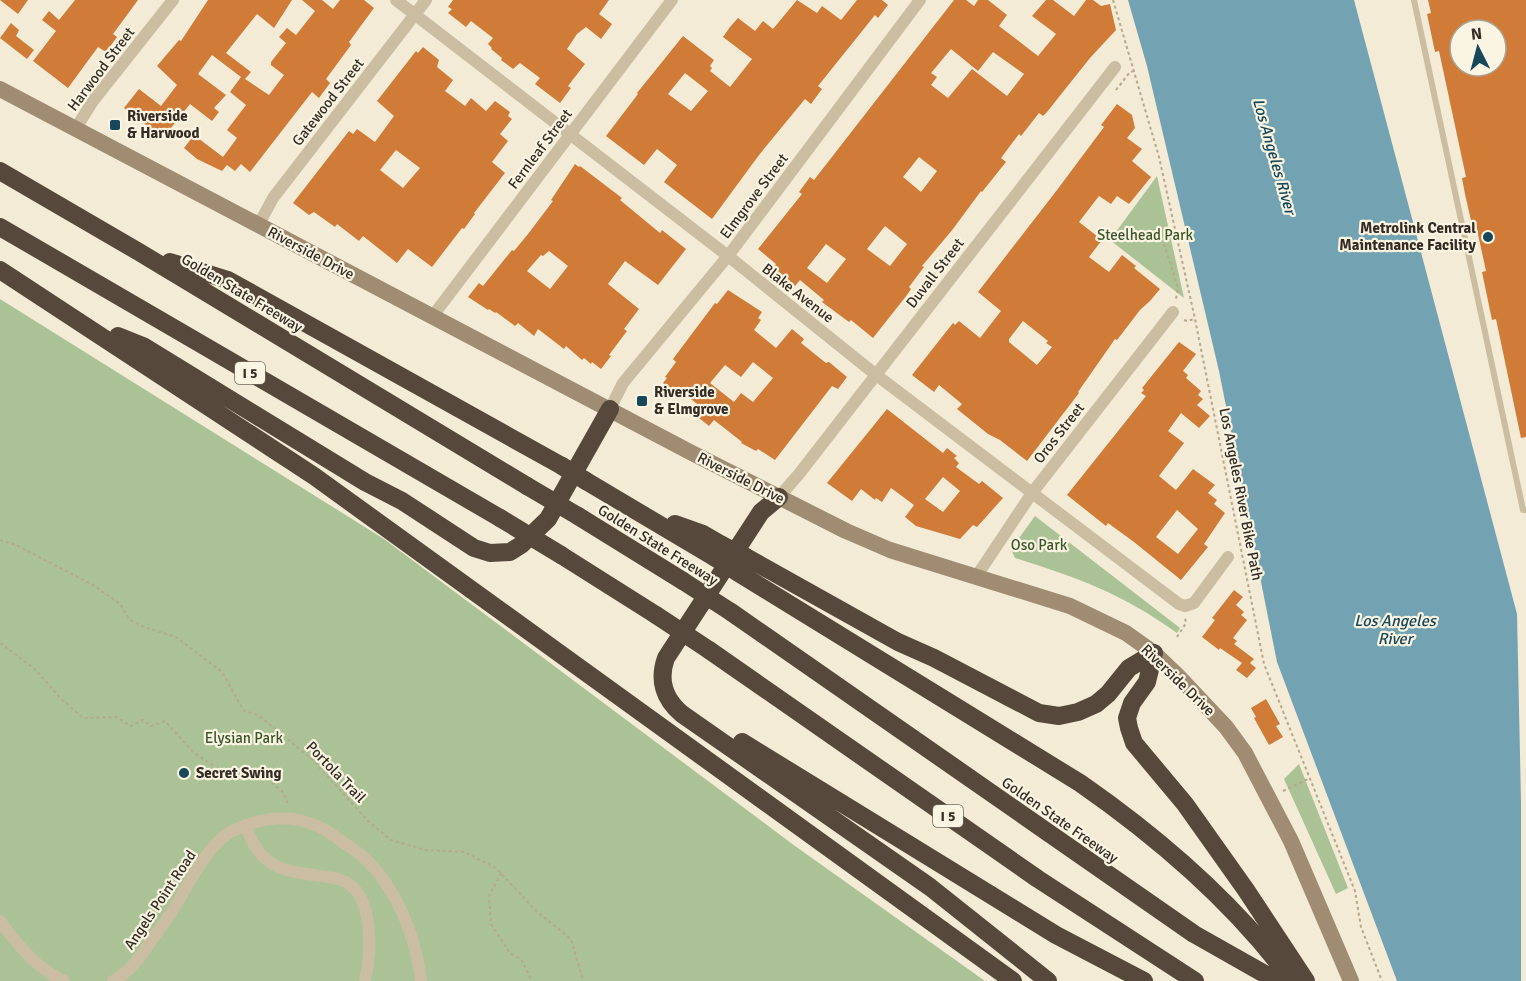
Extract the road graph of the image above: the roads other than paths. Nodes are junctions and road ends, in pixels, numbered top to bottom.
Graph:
1 (173, 0) edge
2 (396, 0) edge
3 (426, 0) edge
4 (672, 0) edge
5 (920, 0) edge
6 (1414, 0) edge
7 (415, 15) junction
8 (1115, 67) dead end
9 (0, 89) edge
10 (76, 128) junction
11 (570, 134) junction
12 (0, 171) edge
13 (258, 226) junction
14 (0, 227) edge
15 (139, 252) junction
16 (728, 256) junction
17 (0, 270) edge
18 (1173, 312) road end
19 (432, 317) junction
20 (76, 320) junction
21 (875, 374) junction
22 (610, 409) junction
23 (1032, 492) junction
24 (779, 497) junction
25 (1526, 510) edge
26 (1228, 557) dead end
27 (742, 564) junction
28 (976, 577) junction
29 (1154, 652) junction
30 (666, 690) junction
31 (245, 825) junction
32 (0, 921) edge
33 (1193, 980) edge
34 (64, 981) edge
35 (113, 981) edge
36 (365, 981) edge
37 (421, 981) edge
38 (1013, 981) edge
39 (1048, 981) edge
40 (1144, 981) edge
41 (1277, 981) edge
42 (1292, 981) edge
43 (1306, 981) edge
44 (1351, 981) edge

1 - 10 street, Harwood Street
2 - 7 street, Blake Avenue
3 - 7 street, Gatewood Street
4 - 11 street, Fernleaf Street
5 - 16 street, Elmgrove Street
6 - 25 lane
7 - 11 street, Blake Avenue
7 - 13 street, Gatewood Street
8 - 21 street, Duvall Street
9 - 10 main road, Riverside Drive
10 - 13 main road, Riverside Drive
11 - 16 street, Blake Avenue
11 - 19 street, Fernleaf Street
12 - 15 highway, Golden State Freeway
13 - 19 main road, Riverside Drive
14 - 33 highway, I 5, bridge
15 - 27 highway, bridge
15 - 41 highway, Golden State Freeway, bridge
16 - 21 street, Blake Avenue
16 - 22 street, Elmgrove Street
17 - 20 highway
18 - 23 street, Oros Street
19 - 22 main road, Riverside Drive
20 - 22 highway
20 - 38 highway
21 - 23 street, Blake Avenue
21 - 24 street, Duvall Street
22 - 24 main road, Riverside Drive
23 - 26 street, Blake Avenue
23 - 28 street, Oros Street
24 - 28 main road, Riverside Drive
24 - 30 highway
27 - 29 highway
27 - 42 highway
28 - 29 main road, Riverside Drive
29 - 43 highway
29 - 44 main road, Riverside Drive
30 - 39 highway
30 - 40 highway
31 - 35 street, Angels Point Road
31 - 36 street
31 - 37 street, Angels Point Road
32 - 34 street

